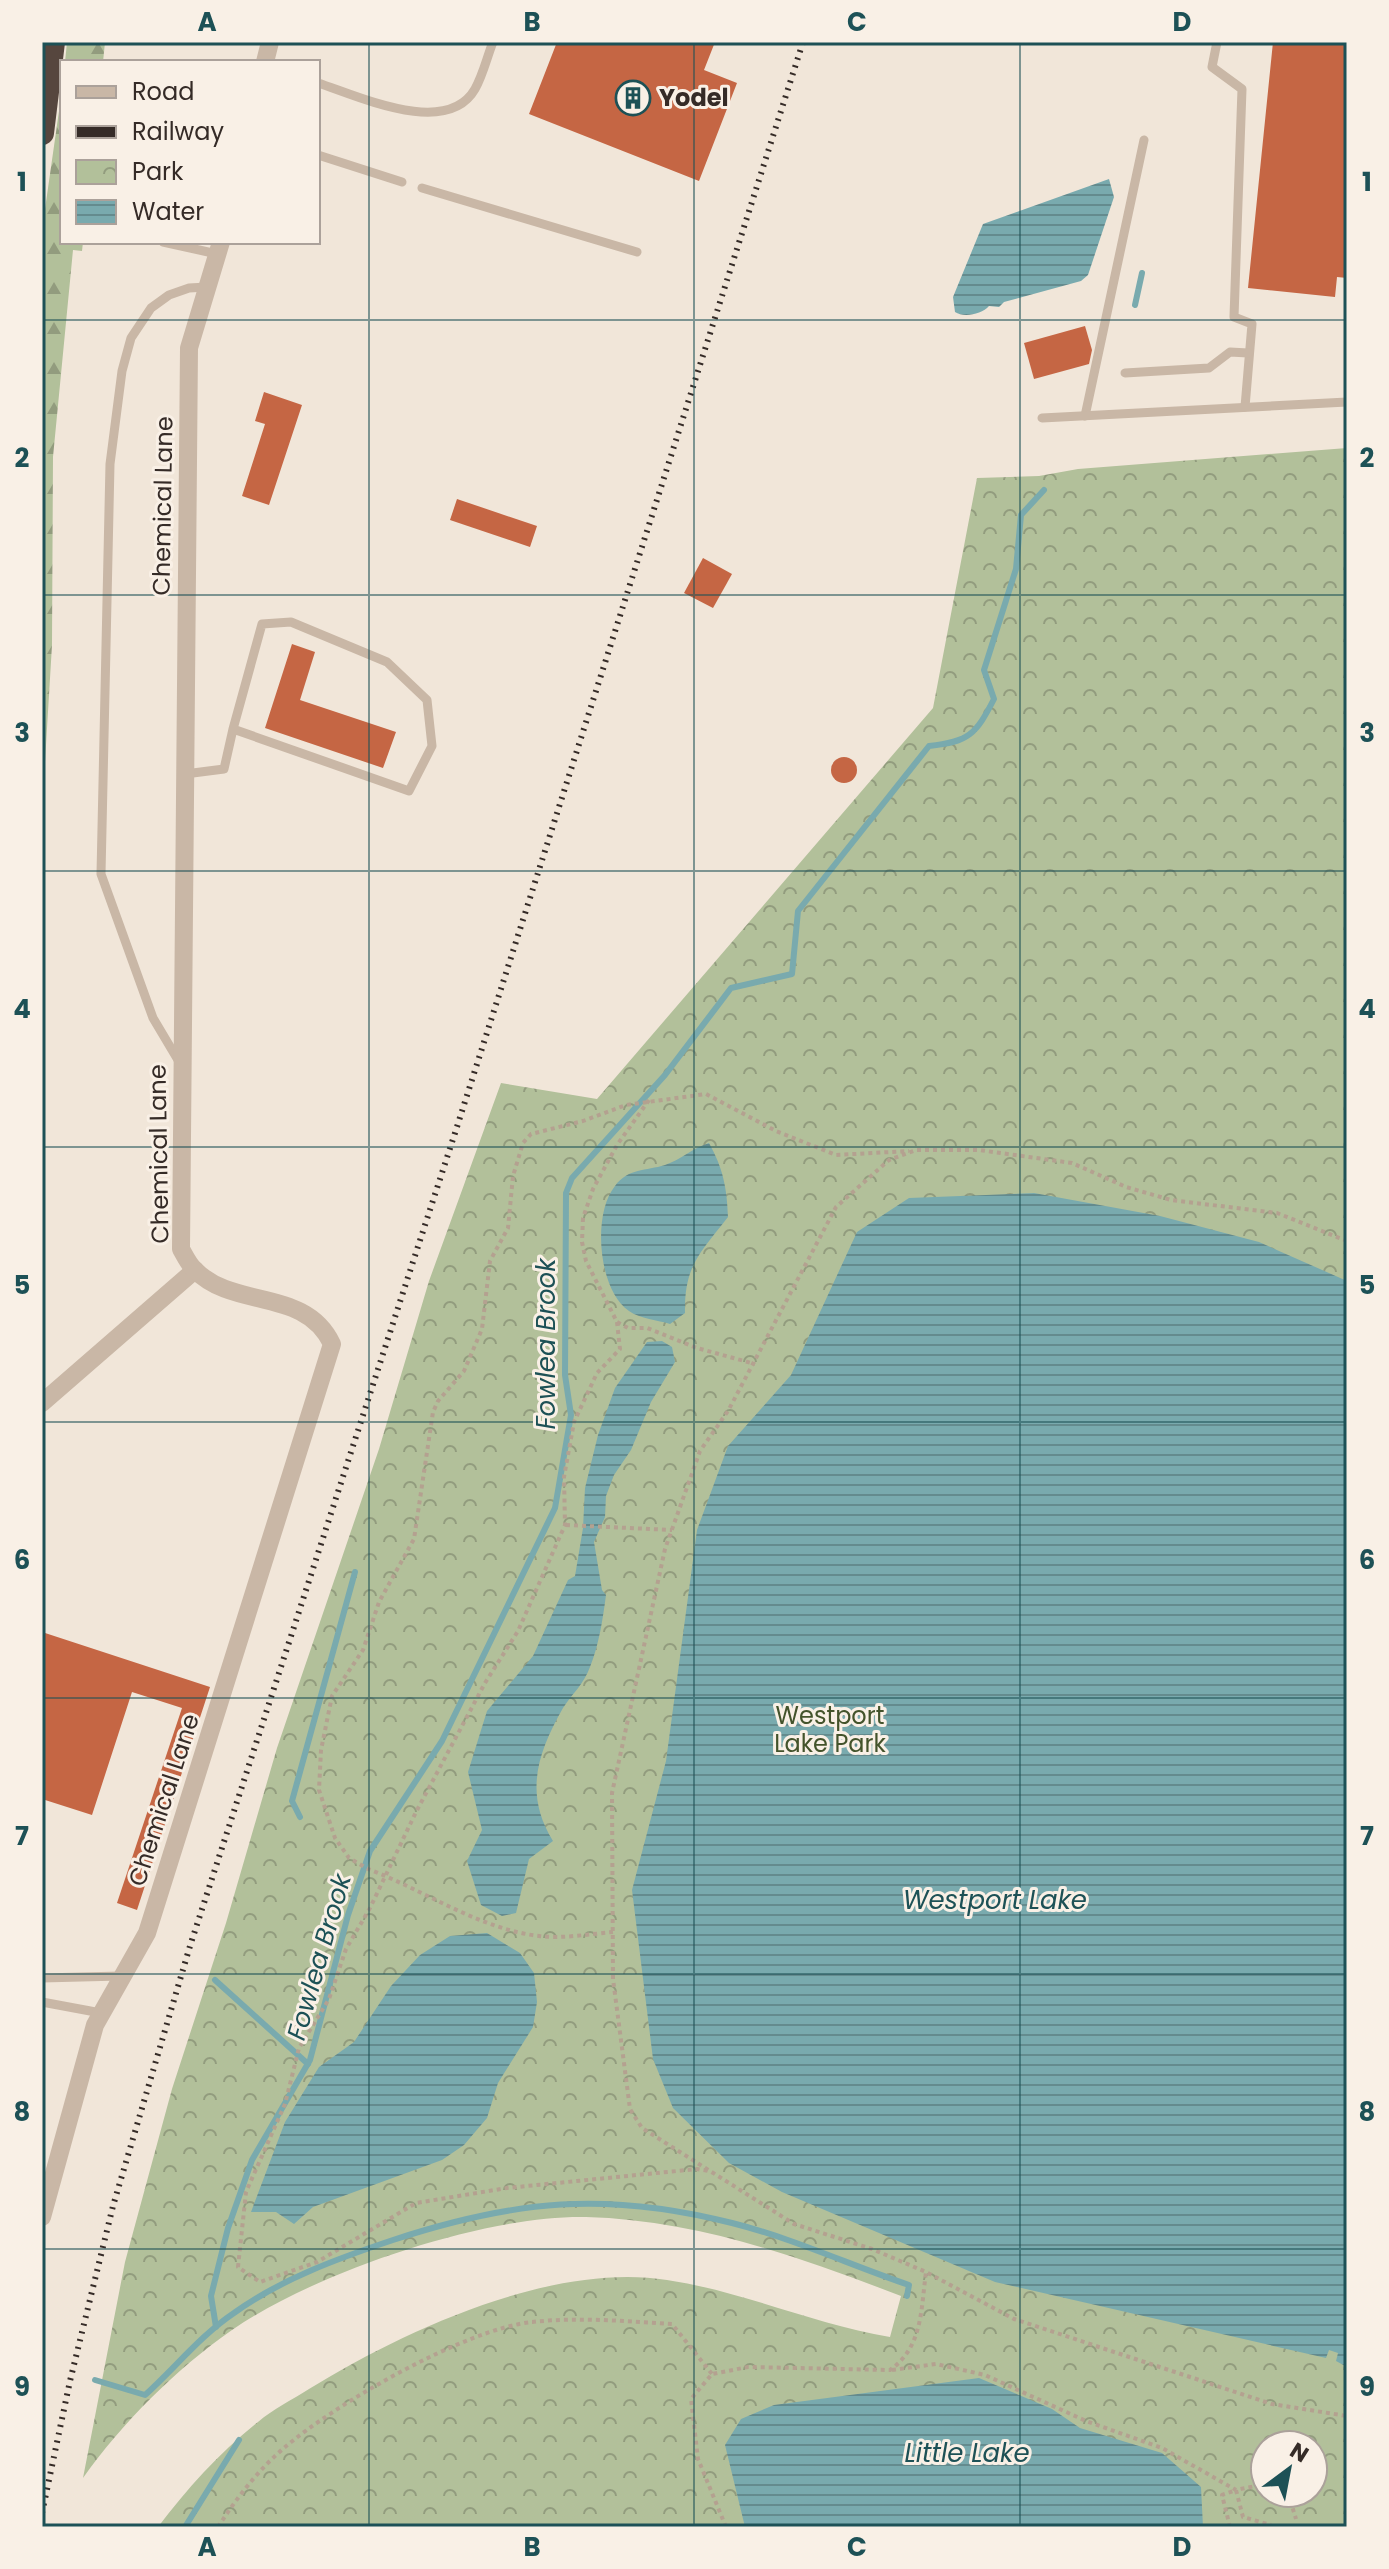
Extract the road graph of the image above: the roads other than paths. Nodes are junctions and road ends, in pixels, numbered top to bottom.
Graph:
1 (53, 42) edge
2 (493, 42) edge
3 (1217, 42) edge
4 (320, 84) edge
5 (42, 133) edge
6 (1144, 140) dead end
7 (320, 156) edge
8 (402, 182) dead end
9 (422, 188) dead end
10 (182, 244) edge
11 (219, 248) edge
12 (637, 252) dead end
13 (207, 287) junction
14 (1248, 353) junction
15 (1125, 373) dead end
16 (1347, 402) edge
17 (1245, 407) junction
18 (1085, 416) junction
19 (1042, 418) dead end
20 (233, 729) junction
21 (185, 774) junction
22 (182, 1066) junction
23 (195, 1270) junction
24 (42, 1403) edge
25 (121, 1976) junction
26 (42, 1978) edge
27 (42, 2002) edge
28 (101, 2013) junction
29 (43, 2213) edge

1 - 5 highway
2 - 4 lane
3 - 14 lane
6 - 18 lane
7 - 8 lane
9 - 12 lane
10 - 11 lane
11 - 13 street, Chemical Lane
13 - 21 street, Chemical Lane
13 - 22 lane
14 - 15 lane
14 - 17 lane
16 - 17 lane
17 - 18 lane
18 - 19 lane
20 - 20 lane
20 - 21 lane
21 - 22 street, Chemical Lane
22 - 23 street, Chemical Lane
23 - 24 street
23 - 25 street, Chemical Lane
25 - 26 lane
25 - 28 street, Chemical Lane
27 - 28 lane
28 - 29 street, Chemical Lane

